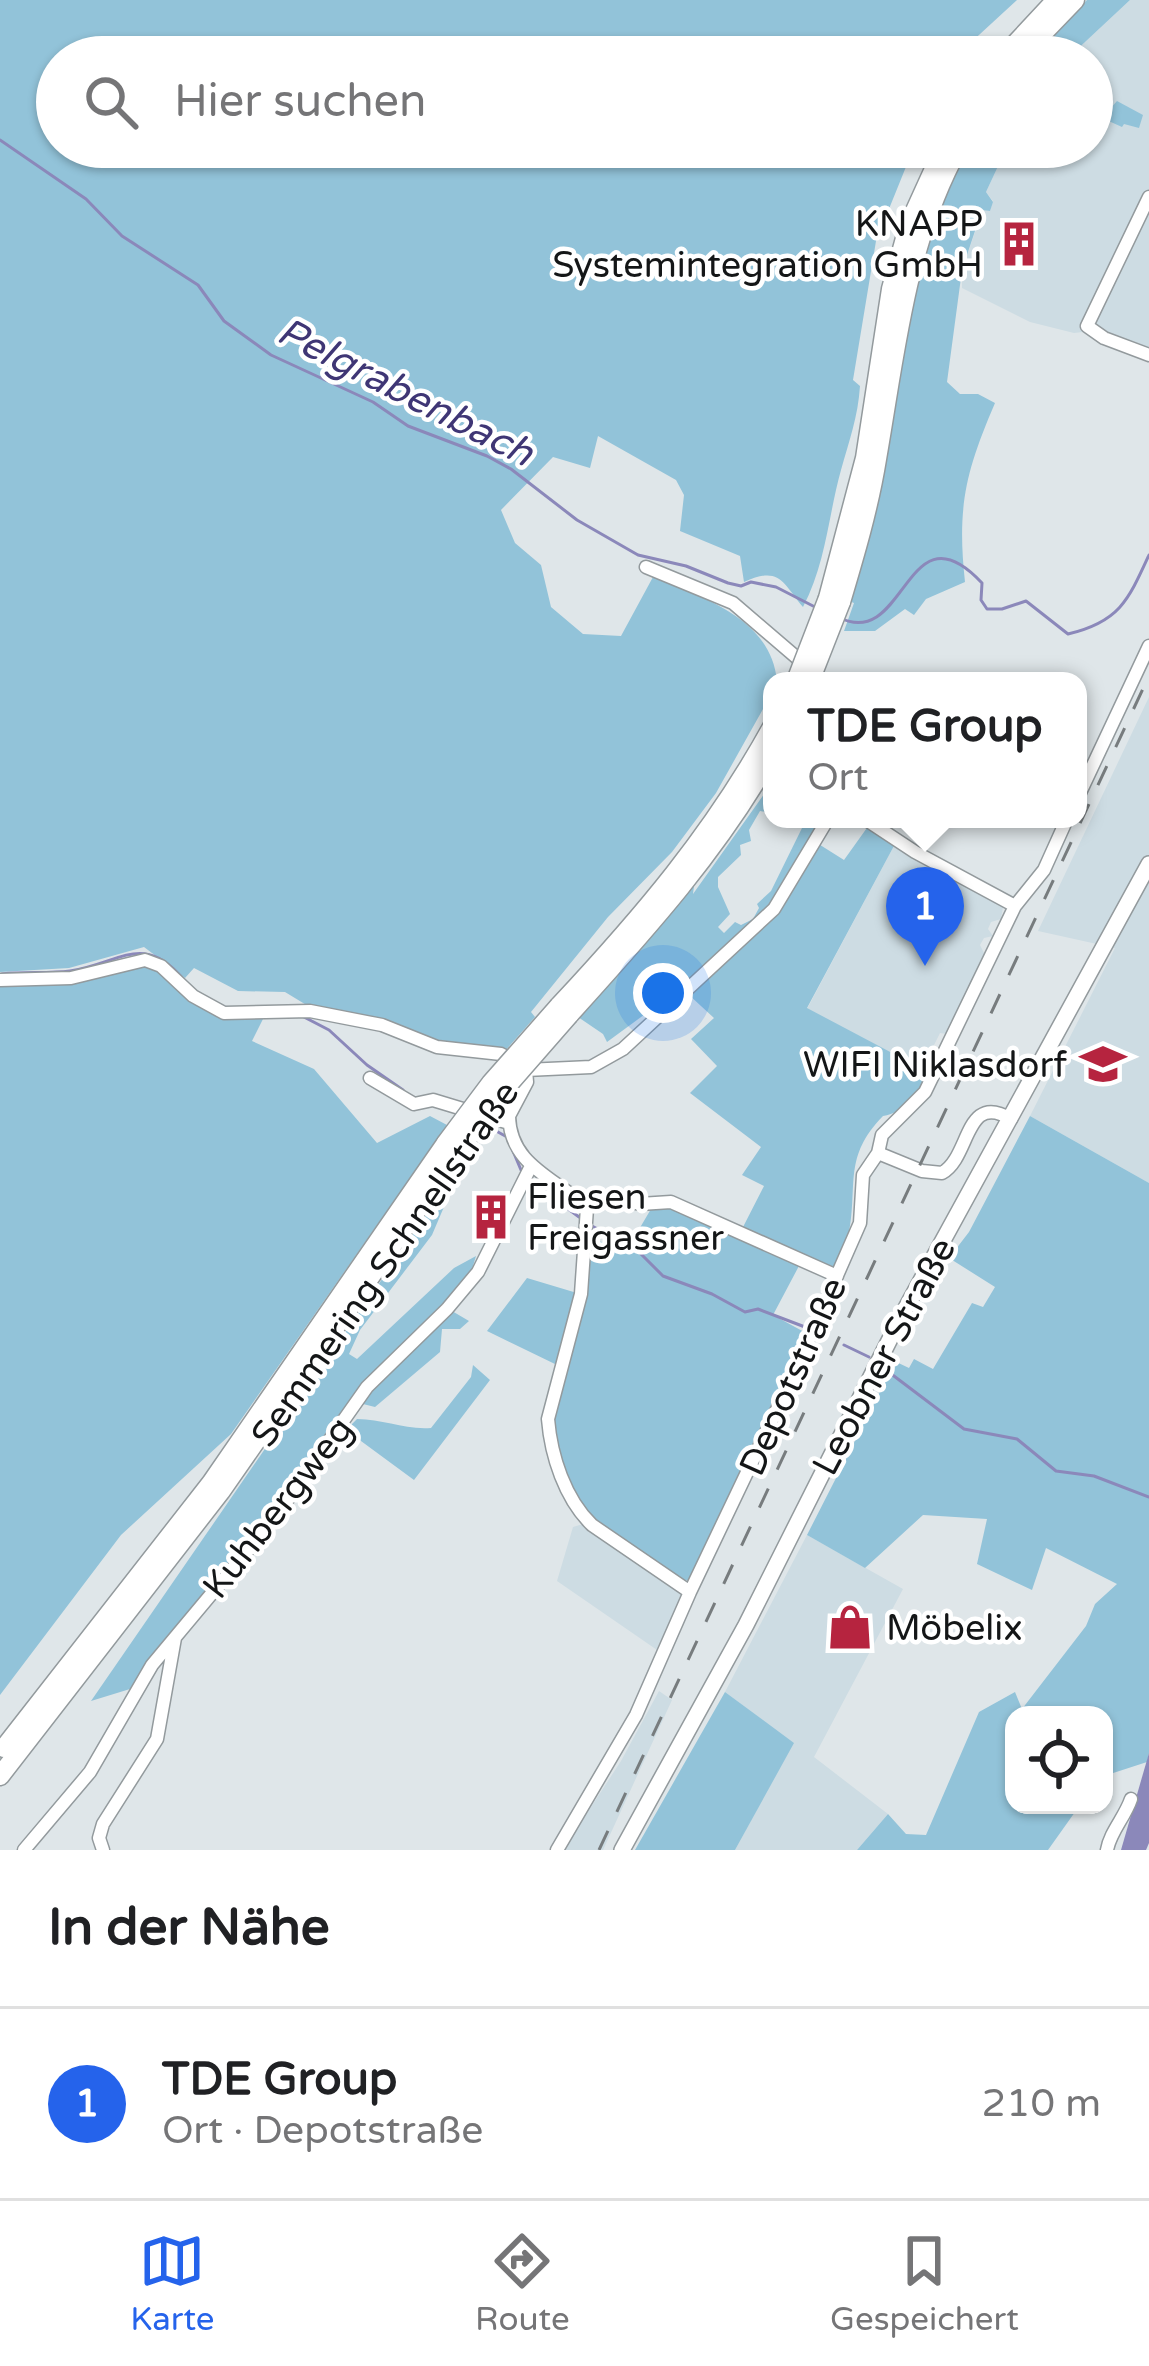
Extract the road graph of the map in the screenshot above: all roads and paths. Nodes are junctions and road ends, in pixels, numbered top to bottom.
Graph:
1 (1056, 0) edge
2 (1075, 0) edge
3 (1042, 8) edge
4 (1020, 36) edge
5 (1040, 36) edge
6 (934, 168) edge
7 (949, 168) edge
8 (1149, 197) edge
9 (1149, 355) edge
10 (646, 567) dead end
11 (835, 600) junction
12 (1149, 646) edge
13 (800, 672) edge
14 (813, 672) edge
15 (814, 672) edge
16 (763, 742) edge
17 (763, 769) edge
18 (1087, 778) edge
19 (823, 828) edge
20 (879, 828) edge
21 (1063, 828) edge
22 (1149, 864) edge
23 (1015, 906) junction
24 (0, 980) edge
25 (564, 1010) junction
26 (526, 1070) junction
27 (370, 1078) dead end
28 (1011, 1119) junction
29 (508, 1123) junction
30 (452, 1147) junction
31 (878, 1153) junction
32 (530, 1168) junction
33 (587, 1208) junction
34 (837, 1276) junction
35 (690, 1592) junction
36 (175, 1637) junction
37 (4, 1748) dead end
38 (0, 1777) edge
39 (1131, 1798) dead end
40 (24, 1850) edge
41 (103, 1850) edge
42 (557, 1850) edge
43 (622, 1850) edge
44 (1107, 1850) edge

1 - 3 highway
2 - 5 highway
3 - 4 highway
6 - 11 highway
7 - 11 highway
8 - 9 street
10 - 15 street
11 - 13 highway, bridge
11 - 14 highway, bridge
12 - 18 street
16 - 25 highway, Semmering Schnellstraße
17 - 25 highway, Semmering Schnellstraße
19 - 26 street
20 - 23 street
21 - 23 street, Depotstraße
22 - 28 main road, Leobner Straße
23 - 31 street, Depotstraße
24 - 26 street
25 - 30 highway, Semmering Schnellstraße, bridge
26 - 29 street
27 - 29 street
28 - 31 street
28 - 43 main road, Leobner Straße
29 - 32 street
30 - 37 highway, Semmering Schnellstraße
30 - 38 highway, Semmering Schnellstraße
31 - 34 street, Depotstraße
32 - 33 street
32 - 36 street, Kuhbergweg
33 - 34 street
33 - 35 street
34 - 35 street, Depotstraße
35 - 42 street, Depotstraße
36 - 40 street, Kuhbergweg
36 - 41 street
39 - 44 street

